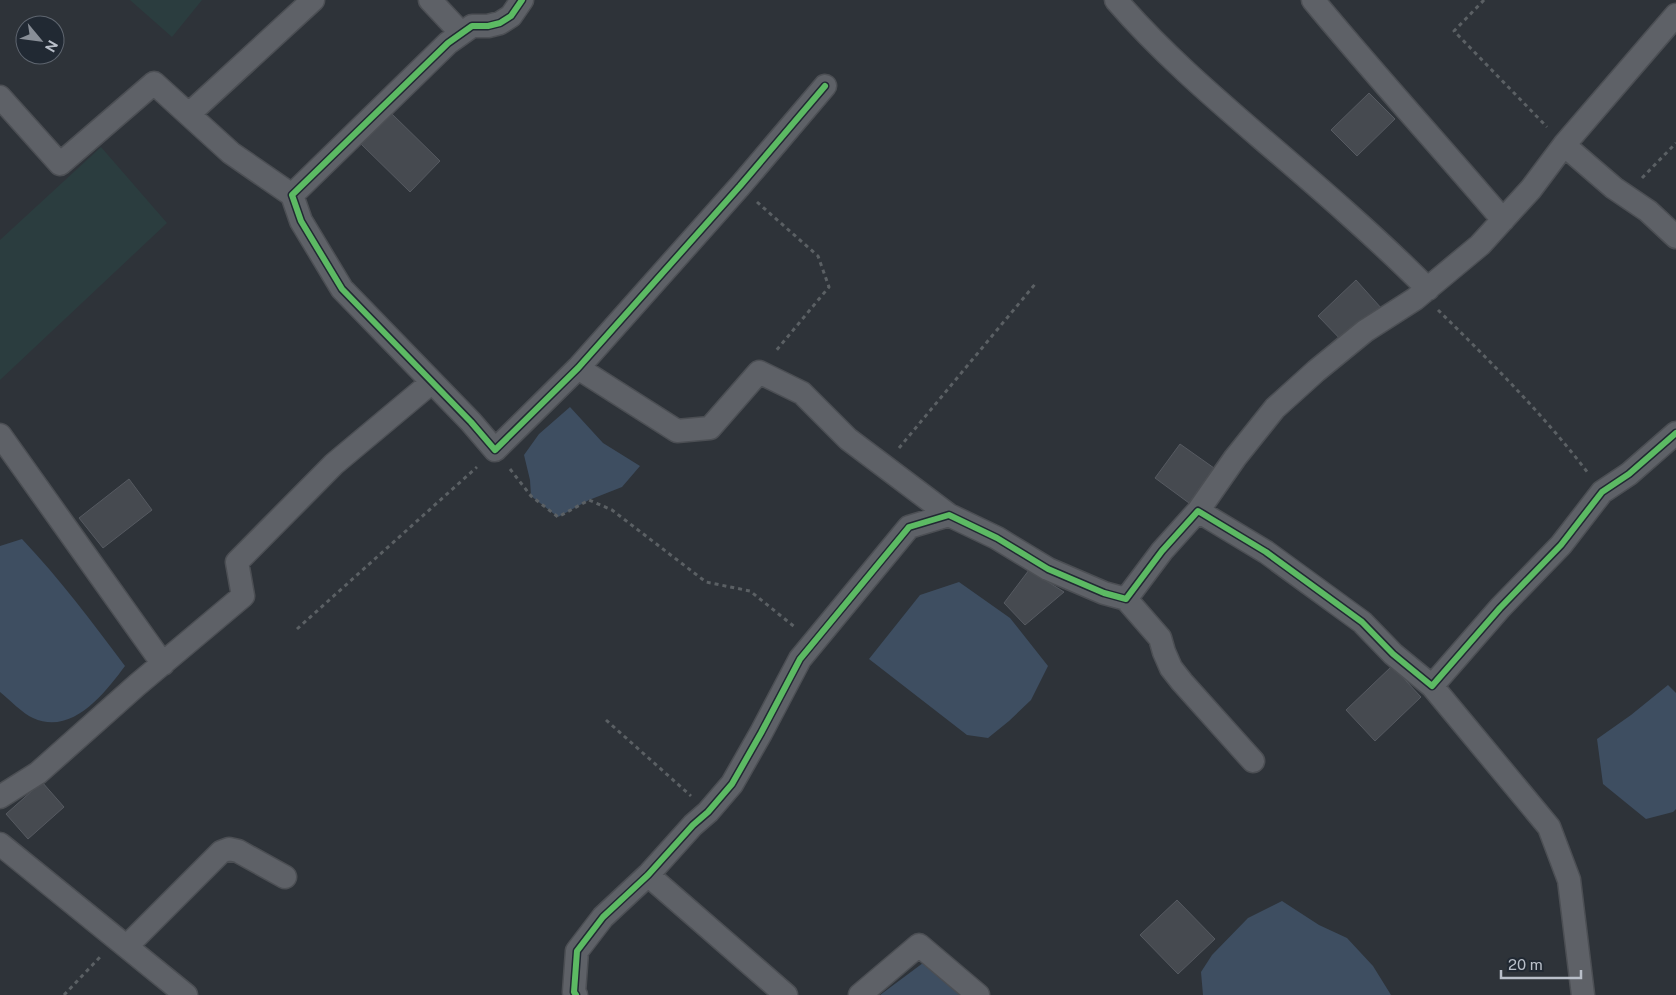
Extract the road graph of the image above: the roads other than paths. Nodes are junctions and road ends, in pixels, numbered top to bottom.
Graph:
1 (313, 0) edge
2 (430, 0) edge
3 (522, 0) edge
4 (1116, 0) edge
5 (1313, 0) edge
6 (1676, 15) edge
7 (461, 34) junction
8 (825, 86) dead end
9 (0, 97) edge
10 (189, 114) junction
11 (1564, 145) junction
12 (292, 195) junction
13 (1503, 220) junction
14 (1676, 237) edge
15 (1425, 291) junction
16 (578, 368) junction
17 (432, 382) junction
18 (0, 435) edge
19 (1673, 441) edge
20 (1198, 511) junction
21 (949, 515) junction
22 (1126, 599) junction
23 (162, 664) junction
24 (1432, 686) junction
25 (1253, 761) dead end
26 (0, 797) edge
27 (0, 844) edge
28 (648, 875) junction
29 (285, 877) dead end
30 (122, 943) junction
31 (186, 995) edge
32 (576, 995) edge
33 (786, 995) edge
34 (860, 995) edge
35 (978, 995) edge
36 (1583, 995) edge

1 - 10 street
2 - 7 street
3 - 7 street
4 - 15 street
5 - 13 street
6 - 11 street
7 - 12 street
8 - 16 street
9 - 10 street
10 - 12 street
11 - 13 street
11 - 14 street
12 - 17 street
13 - 15 street
15 - 20 street
16 - 17 street
16 - 21 street
17 - 23 street
18 - 23 street
19 - 24 street
20 - 22 street
20 - 24 street
21 - 22 street
21 - 28 street
22 - 25 street
23 - 26 street
24 - 36 street
27 - 30 street
28 - 32 street
28 - 33 street
29 - 30 street
30 - 31 street
34 - 35 street

